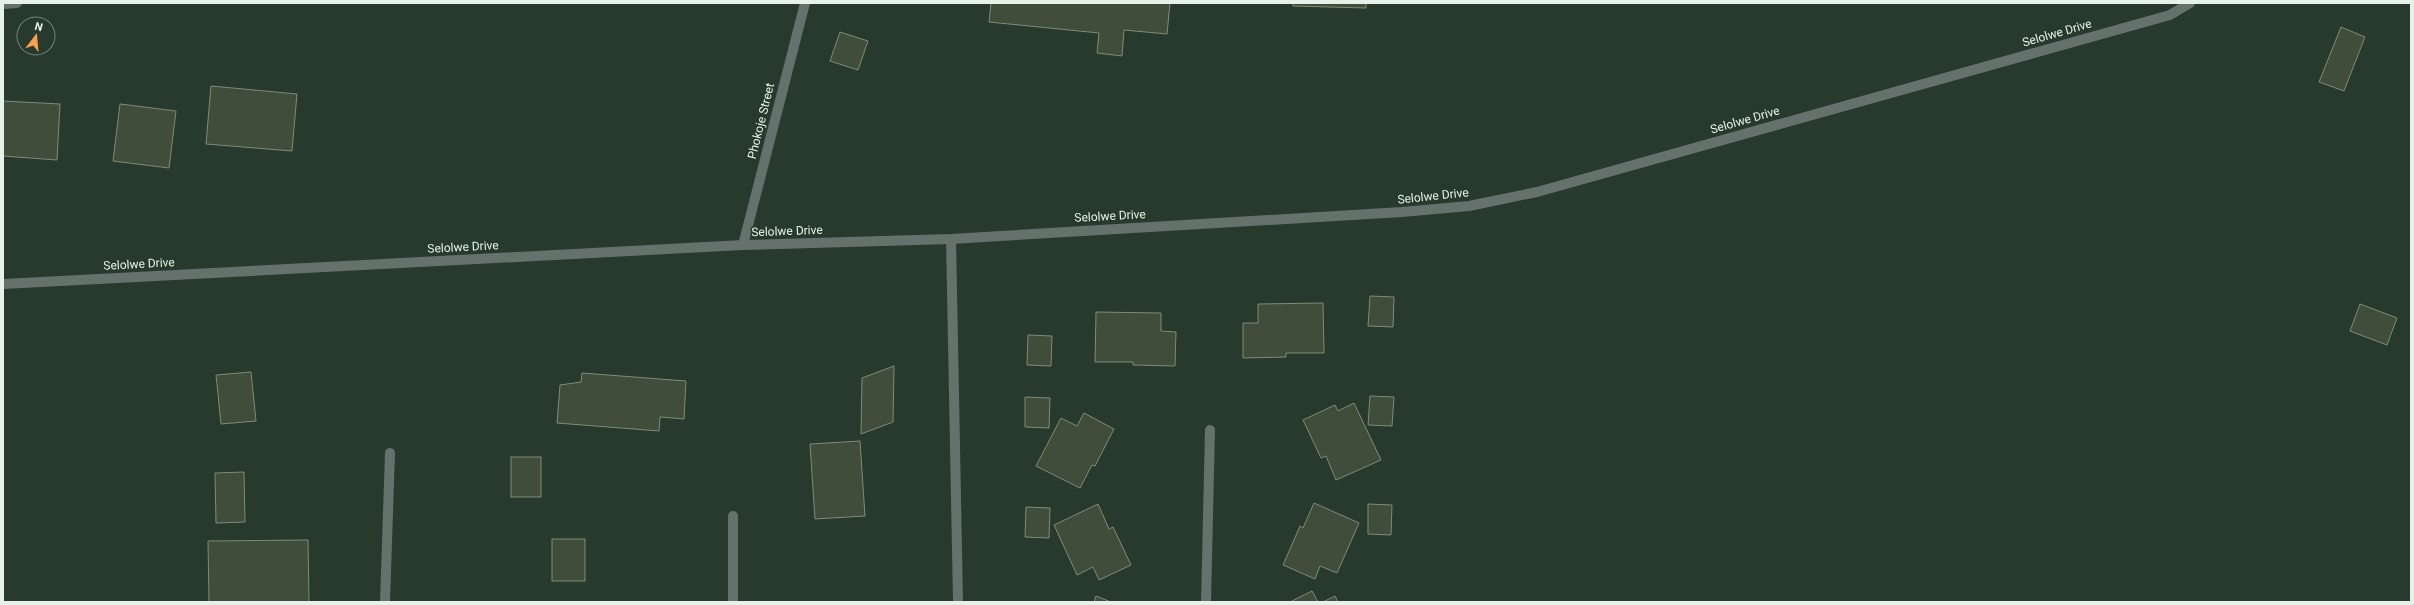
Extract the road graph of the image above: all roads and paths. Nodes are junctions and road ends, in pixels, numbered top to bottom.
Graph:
1 (17, 3) edge
2 (805, 3) edge
3 (2190, 3) edge
4 (3, 4) edge
5 (951, 239) junction
6 (742, 245) junction
7 (3, 284) edge
8 (1210, 430) dead end
9 (390, 453) dead end
10 (733, 516) dead end
11 (385, 602) edge
12 (733, 602) edge
13 (958, 602) edge
14 (1206, 602) edge

1 - 4 street
2 - 6 street, Phokoje Street
3 - 5 street, Selolwe Drive
5 - 6 street, Selolwe Drive
5 - 13 street
6 - 7 street, Selolwe Drive
8 - 14 street
9 - 11 street
10 - 12 street

